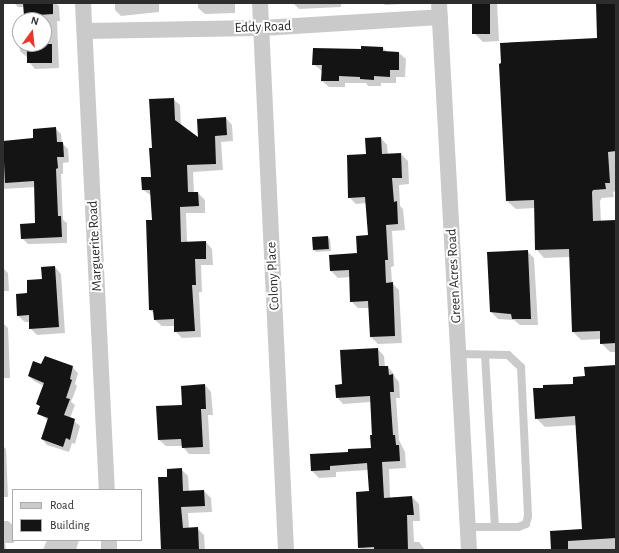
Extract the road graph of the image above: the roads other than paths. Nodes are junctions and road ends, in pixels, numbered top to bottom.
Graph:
1 (83, 3) edge
2 (260, 3) edge
3 (440, 10) edge
4 (262, 28) junction
5 (85, 31) junction
6 (458, 354) junction
7 (485, 355) junction
8 (107, 489) edge
9 (468, 527) junction
10 (495, 527) junction
11 (286, 550) edge
12 (469, 550) edge

1 - 5 street, Marguerite Road
2 - 4 street, Colony Place
3 - 4 street, Eddy Road
3 - 6 street, Green Acres Road
4 - 5 street, Eddy Road
4 - 11 street, Colony Place
5 - 8 street, Marguerite Road
6 - 7 lane
6 - 9 street, Green Acres Road
7 - 10 lane
7 - 10 lane
9 - 10 lane
9 - 12 street, Green Acres Road

